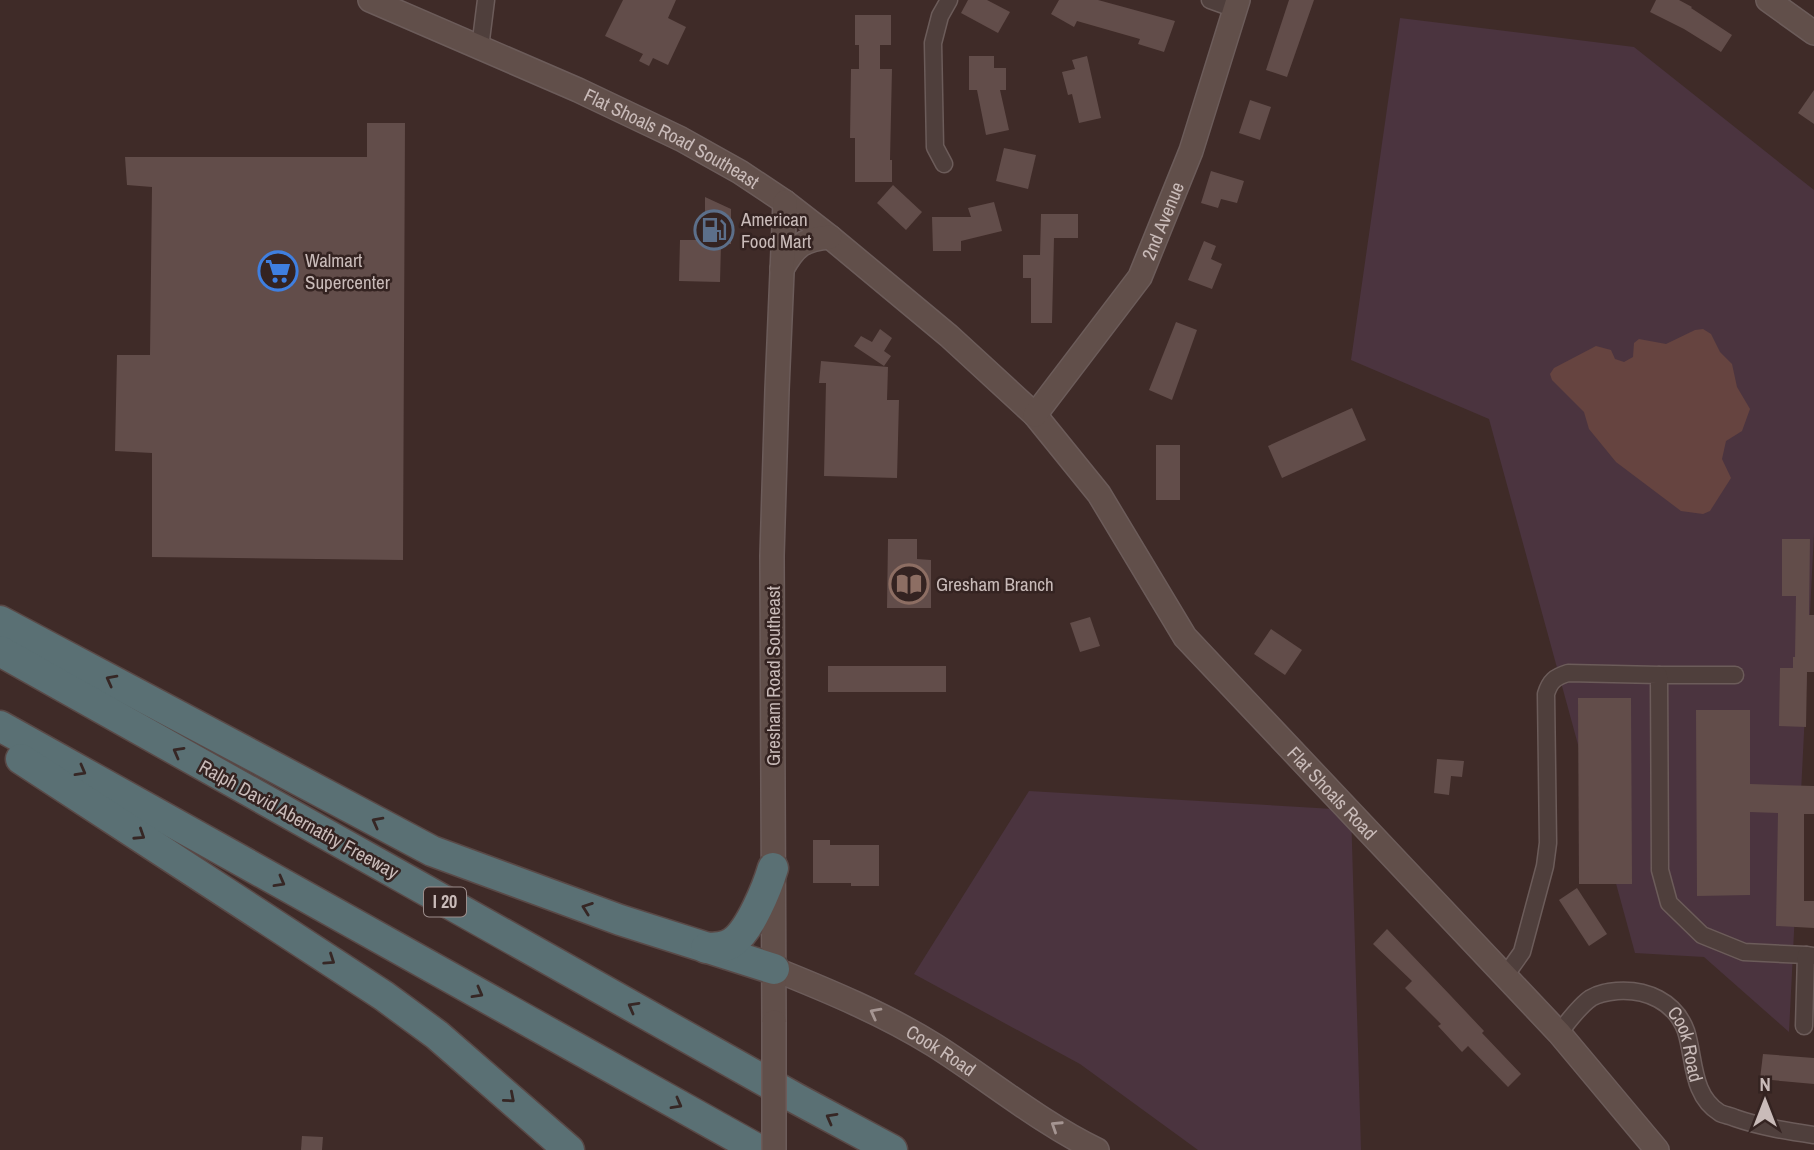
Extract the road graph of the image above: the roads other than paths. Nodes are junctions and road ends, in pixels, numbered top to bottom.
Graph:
1 (370, 0) edge
2 (486, 0) edge
3 (948, 0) edge
4 (1210, 0) edge
5 (1768, 0) edge
6 (1237, 5) edge
7 (1814, 33) edge
8 (480, 48) junction
9 (944, 164) dead end
10 (785, 202) junction
11 (830, 237) junction
12 (782, 270) junction
13 (1035, 415) junction
14 (0, 621) edge
15 (0, 651) edge
16 (1659, 675) junction
17 (1735, 675) dead end
18 (0, 726) edge
19 (0, 745) edge
20 (773, 868) junction
21 (706, 948) junction
22 (1810, 956) edge
23 (774, 969) junction
24 (1505, 976) junction
25 (1804, 1026) dead end
26 (1559, 1033) junction
27 (1814, 1135) edge
28 (569, 1150) edge
29 (759, 1150) edge
30 (774, 1150) edge
31 (892, 1150) edge
32 (1097, 1150) edge
33 (1657, 1150) edge

1 - 8 street, Flat Shoals Road Southeast
2 - 8 street
3 - 9 street
4 - 6 street
5 - 7 street
6 - 13 street, 2nd Avenue
8 - 10 street, Flat Shoals Road Southeast
10 - 11 street, Flat Shoals Road Southeast
10 - 12 street, Gresham Road Southeast
11 - 12 street
11 - 13 street, Flat Shoals Road Southeast
12 - 20 street, Gresham Road Southeast
13 - 24 street, Flat Shoals Road
21 -> 14 highway
31 -> 15 highway, Ralph David Abernathy Freeway / I 20
16 - 17 street
16 - 22 street
16 - 24 street
18 -> 29 highway
19 -> 28 highway
20 - 21 highway
20 - 23 street, Gresham Road Southeast
21 - 23 highway
22 - 25 street
23 - 30 street, Gresham Road Southeast, bridge
32 -> 23 street, Cook Road
24 - 26 street, Flat Shoals Road
26 - 27 street, Cook Road
26 - 33 street, Flat Shoals Road

